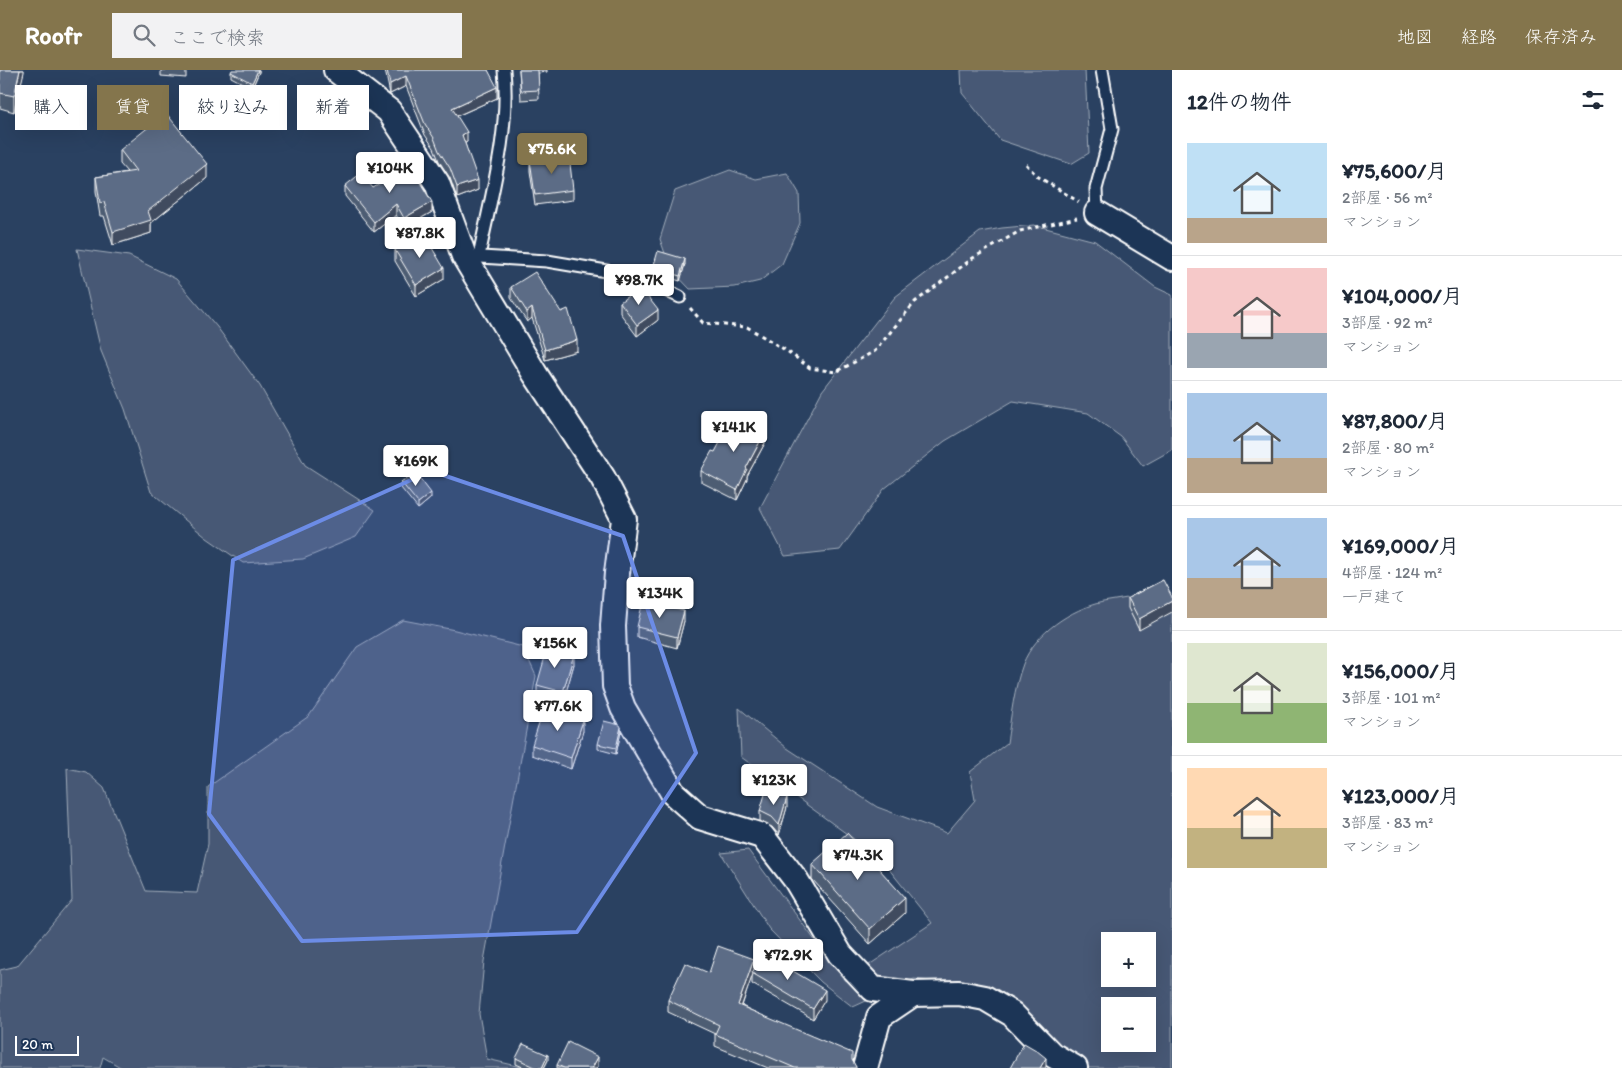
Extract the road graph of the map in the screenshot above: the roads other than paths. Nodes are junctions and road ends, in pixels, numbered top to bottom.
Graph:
1 (336, 70) edge
2 (504, 70) edge
3 (1102, 70) edge
4 (1097, 213) joint
5 (471, 256) junction
6 (1172, 258) edge
7 (680, 297) road end
8 (913, 994) junction
9 (865, 1068) edge
10 (1074, 1068) edge

1 - 5 street
2 - 5 lane
3 - 4 lane
4 - 6 street
5 - 7 lane
5 - 8 street
8 - 9 street
8 - 10 street

